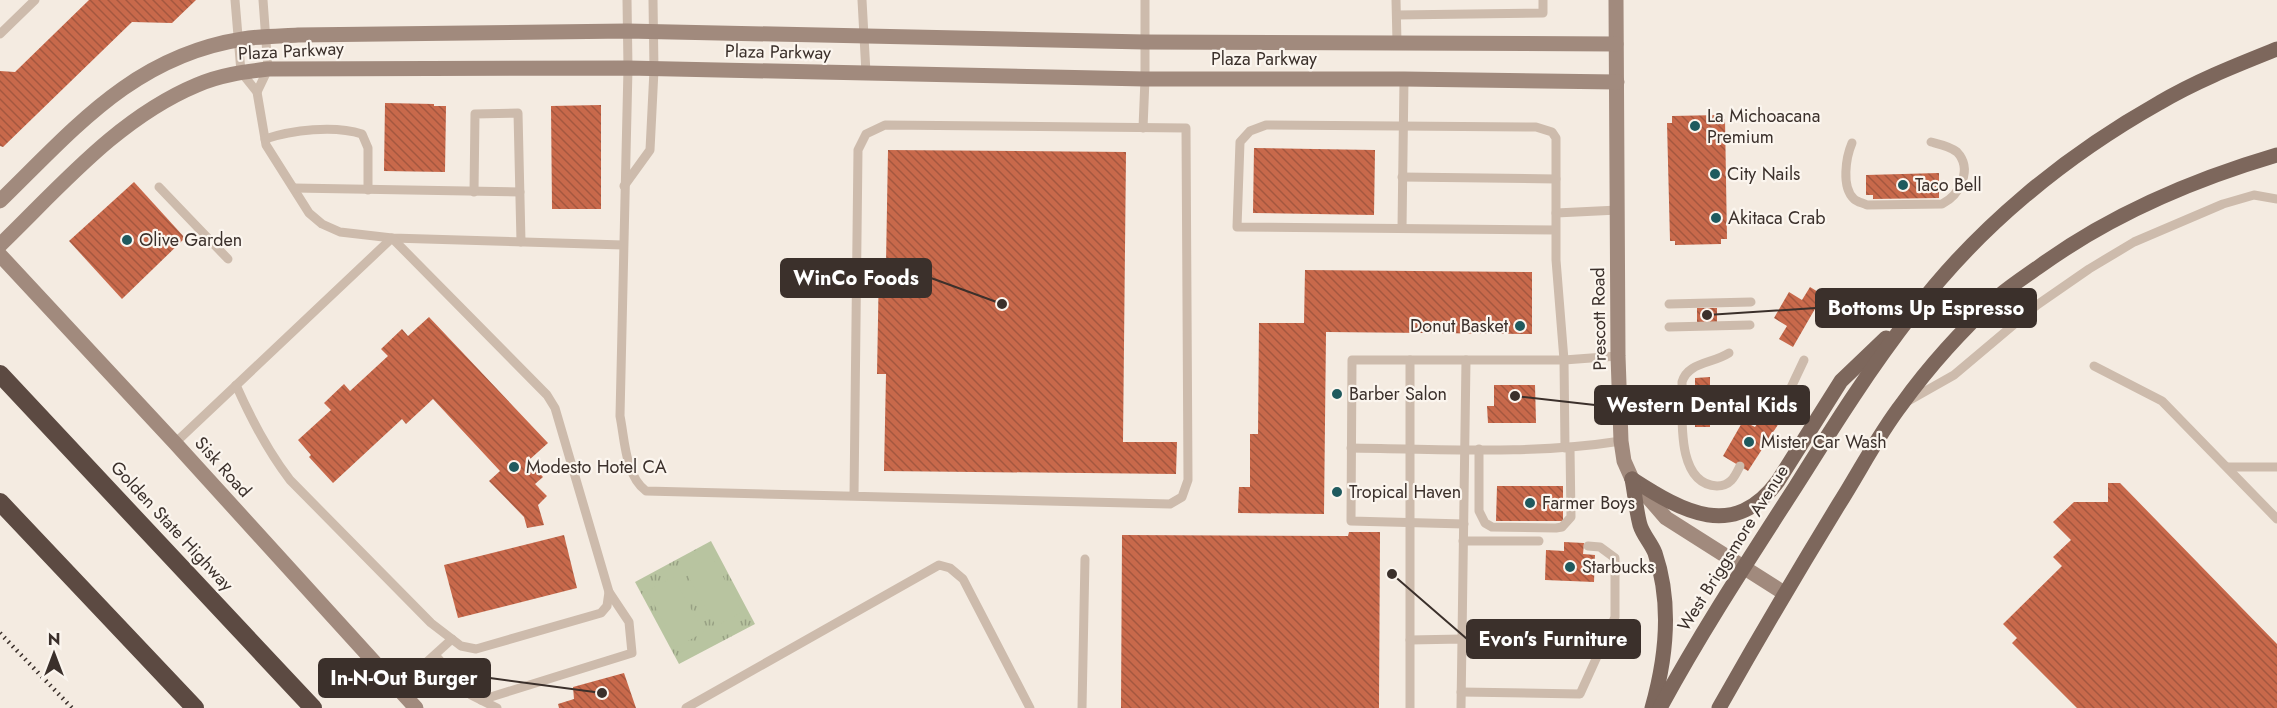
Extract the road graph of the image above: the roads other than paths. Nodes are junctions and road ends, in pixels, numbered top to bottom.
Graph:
1 (35, 0) edge
2 (235, 0) edge
3 (263, 0) edge
4 (627, 0) edge
5 (653, 0) edge
6 (862, 0) edge
7 (1145, 0) edge
8 (1396, 0) edge
9 (1543, 0) edge
10 (1616, 0) edge
11 (1397, 15) junction
12 (627, 32) junction
13 (654, 33) junction
14 (0, 34) edge
15 (266, 37) junction
16 (864, 37) junction
17 (237, 40) junction
18 (1145, 42) junction
19 (1397, 42) junction
20 (1617, 44) junction
21 (2277, 49) edge
22 (628, 68) junction
23 (268, 69) junction
24 (654, 70) junction
25 (241, 72) junction
26 (866, 73) junction
27 (1145, 79) junction
28 (1404, 79) junction
29 (1617, 82) junction
30 (257, 92) junction
31 (1402, 126) junction
32 (1143, 128) junction
33 (265, 139) junction
34 (1931, 142) dead end
35 (1852, 143) dead end
36 (2277, 155) edge
37 (1402, 177) junction
38 (1556, 179) junction
39 (624, 186) junction
40 (159, 187) dead end
41 (294, 188) junction
42 (368, 190) junction
43 (474, 192) junction
44 (520, 192) junction
45 (2277, 199) edge
46 (0, 201) edge
47 (1618, 210) junction
48 (1556, 213) junction
49 (1402, 228) junction
50 (1556, 230) junction
51 (392, 238) junction
52 (521, 242) junction
53 (0, 245) edge
54 (623, 245) junction
55 (0, 255) edge
56 (228, 259) dead end
57 (1751, 302) dead end
58 (1669, 304) dead end
59 (1912, 313) junction
60 (1750, 324) dead end
61 (1669, 327) dead end
62 (1729, 353) dead end
63 (1618, 356) junction
64 (1410, 360) junction
65 (1466, 360) junction
66 (1564, 360) junction
67 (1804, 360) dead end
68 (2094, 366) dead end
69 (0, 374) edge
70 (236, 385) junction
71 (1787, 396) dead end
72 (1900, 405) junction
73 (1621, 441) junction
74 (175, 443) junction
75 (1351, 448) junction
76 (1568, 448) junction
77 (1410, 449) junction
78 (1479, 449) junction
79 (1465, 450) junction
80 (1740, 466) dead end
81 (2228, 467) junction
82 (2277, 467) edge
83 (1632, 479) junction
84 (854, 496) junction
85 (0, 502) edge
86 (2277, 519) edge
87 (1410, 524) junction
88 (1464, 524) junction
89 (1463, 541) junction
90 (1539, 541) dead end
91 (1588, 546) dead end
92 (1085, 559) dead end
93 (1743, 568) junction
94 (609, 592) junction
95 (1784, 593) junction
96 (452, 639) junction
97 (1462, 639) junction
98 (1410, 640) junction
99 (1602, 644) junction
100 (435, 655) junction
101 (398, 689) junction
102 (1461, 692) junction
103 (482, 700) junction
104 (195, 708) edge
105 (313, 708) edge
106 (416, 708) edge
107 (497, 708) edge
108 (686, 708) edge
109 (1030, 708) edge
110 (1082, 708) edge
111 (1410, 708) edge
112 (1461, 708) edge
113 (1652, 708) edge
114 (1660, 708) edge
115 (1719, 708) edge

1 - 14 lane
2 - 17 lane
3 - 15 lane
4 - 12 lane
5 - 13 lane
6 - 16 lane
7 - 18 lane
8 - 11 lane
9 - 11 lane
10 - 20 street, Prescott Road
11 - 19 lane
12 - 13 street, Plaza Parkway
12 - 15 street, Plaza Parkway
12 - 22 lane
13 - 16 street, Plaza Parkway
13 - 24 lane
15 - 17 street, Plaza Parkway
15 - 23 lane
16 - 18 street, Plaza Parkway
16 - 26 lane
17 - 25 lane
17 - 46 street, Plaza Parkway
18 - 19 street, Plaza Parkway
18 - 27 lane
19 - 20 street, Plaza Parkway
20 - 29 street, Prescott Road
21 - 59 main road, West Briggsmore Avenue
22 - 23 street, Plaza Parkway
22 - 24 street, Plaza Parkway
22 - 39 lane
23 - 25 street, Plaza Parkway
23 - 30 lane
24 - 26 street, Plaza Parkway
24 - 39 lane
25 - 30 lane
25 - 53 street, Plaza Parkway
26 - 27 street, Plaza Parkway
27 - 28 street, Plaza Parkway
27 - 32 lane
28 - 29 street, Plaza Parkway
28 - 31 lane
29 - 47 street, Prescott Road
30 - 33 lane
31 - 37 lane
31 - 38 lane
31 - 49 lane
32 - 84 lane
32 - 84 lane
33 - 41 lane
33 - 42 lane
34 - 35 lane
36 - 72 main road
37 - 38 lane
37 - 49 lane
38 - 48 lane
39 - 54 lane
40 - 56 lane
41 - 42 lane
41 - 51 lane
42 - 43 lane
43 - 44 lane
43 - 44 lane
44 - 52 lane
45 - 72 lane
47 - 48 lane
47 - 63 street, Prescott Road
48 - 50 lane
49 - 50 lane
50 - 66 lane
51 - 52 lane
51 - 70 lane
51 - 94 lane
52 - 54 lane
54 - 84 lane
55 - 74 street, Sisk Road
57 - 58 lane
59 - 83 main road
59 - 93 main road, West Briggsmore Avenue
60 - 61 lane
62 - 80 lane
63 - 66 lane
63 - 73 street, Prescott Road
64 - 65 lane
64 - 75 lane
64 - 77 lane
65 - 66 lane
65 - 79 lane
66 - 76 lane
67 - 71 lane
68 - 81 lane
69 - 105 highway, Golden State Highway
70 - 74 lane
70 - 96 lane
72 - 95 main road
73 - 76 lane
73 - 83 street, Prescott Road
74 - 101 street, Sisk Road
75 - 77 lane
75 - 87 lane
76 - 78 lane
76 - 78 lane
77 - 79 lane
77 - 87 lane
78 - 79 lane
79 - 88 lane
81 - 82 lane
81 - 86 lane
83 - 93 street, Prescott Road
83 - 113 main road
85 - 104 highway
87 - 88 lane
87 - 98 lane
88 - 89 lane
89 - 90 lane
89 - 97 lane
91 - 99 lane
92 - 110 lane
93 - 95 street, Prescott Road
93 - 114 main road, West Briggsmore Avenue
94 - 96 lane
94 - 103 lane
95 - 115 main road
96 - 100 lane
97 - 98 lane
97 - 99 lane
97 - 102 lane
98 - 111 lane
99 - 102 lane
100 - 101 lane
100 - 103 lane
101 - 106 street, Sisk Road
102 - 112 lane
103 - 107 lane
108 - 109 lane

